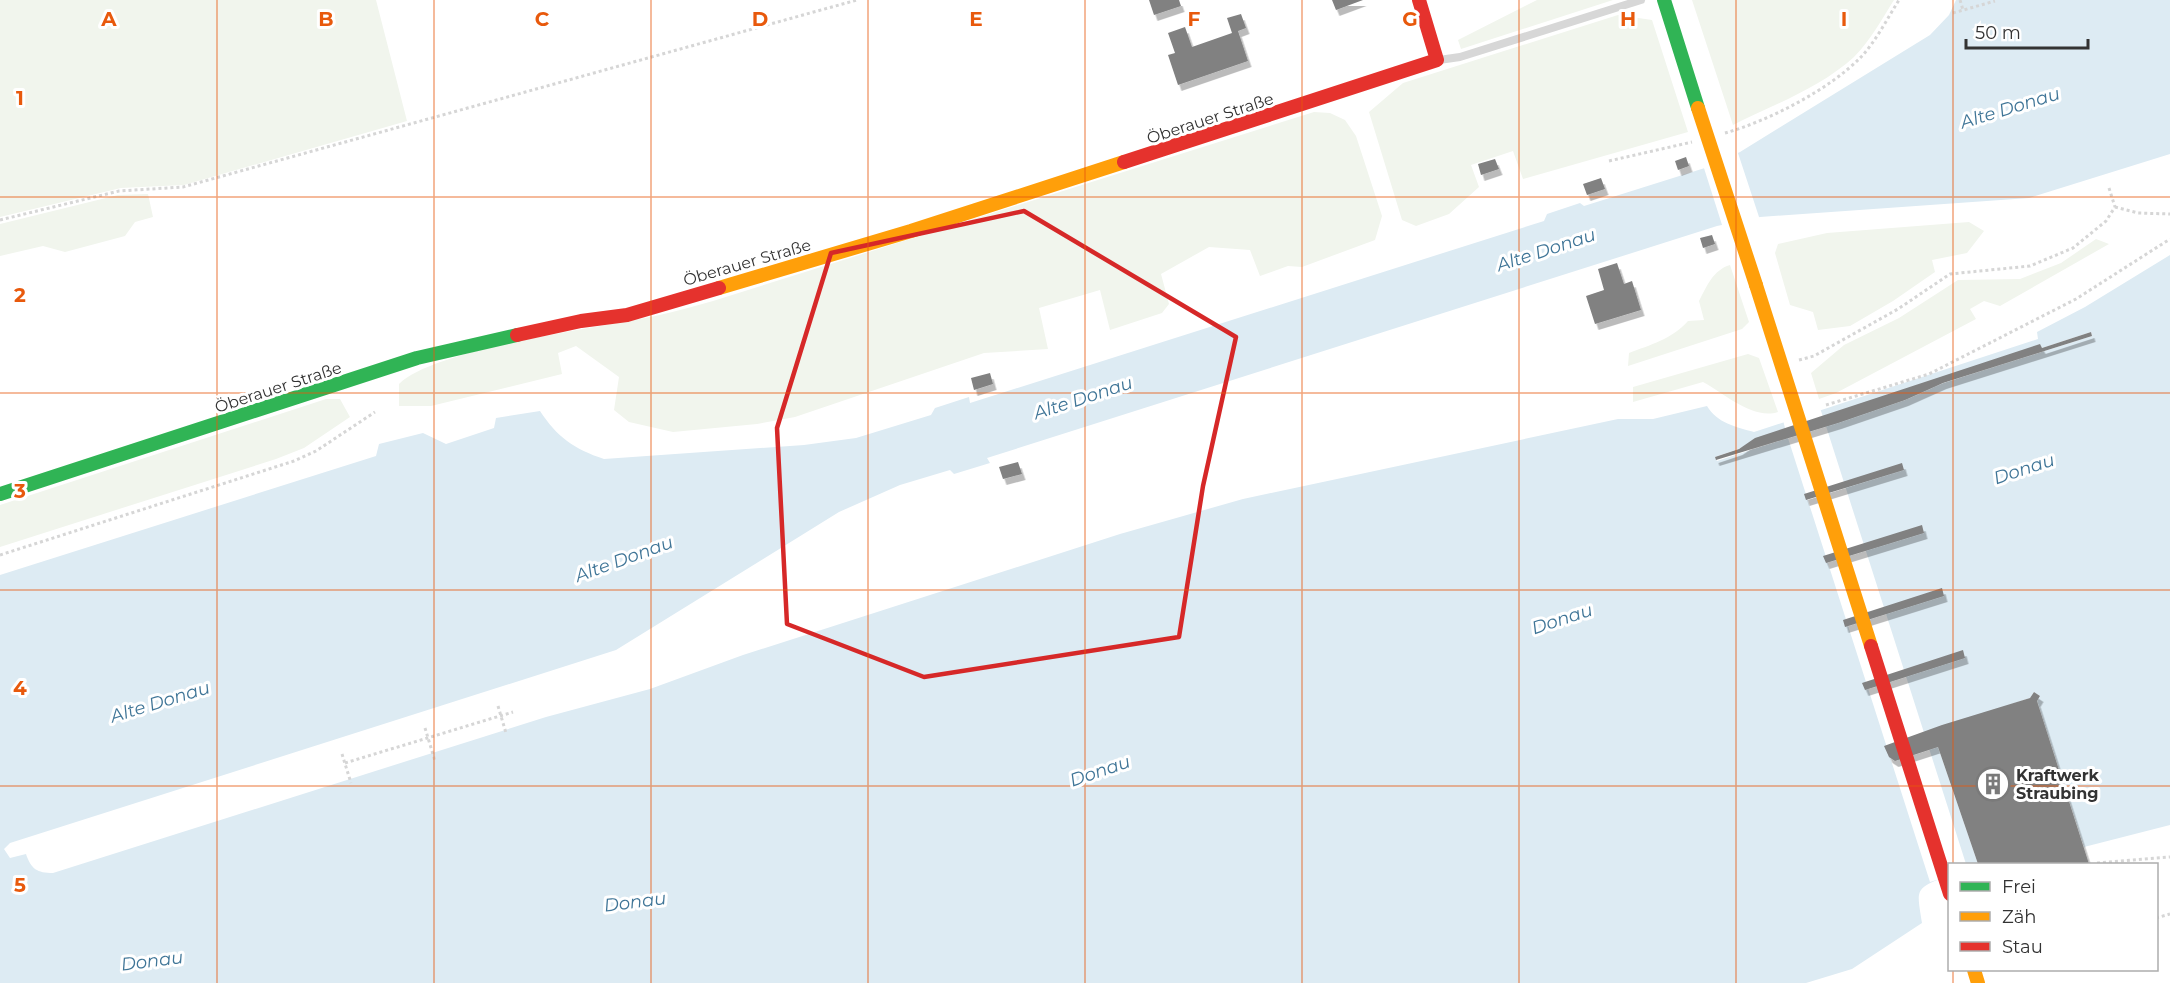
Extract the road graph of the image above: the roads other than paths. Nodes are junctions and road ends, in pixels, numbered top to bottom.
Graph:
1 (1419, 0) edge
2 (1641, 0) edge
3 (1664, 0) edge
4 (1437, 60) junction
5 (0, 494) edge
6 (1948, 889) edge

1 - 4 street
2 - 4 lane
3 - 6 street, bridge
4 - 5 street, Öberauer Straße

